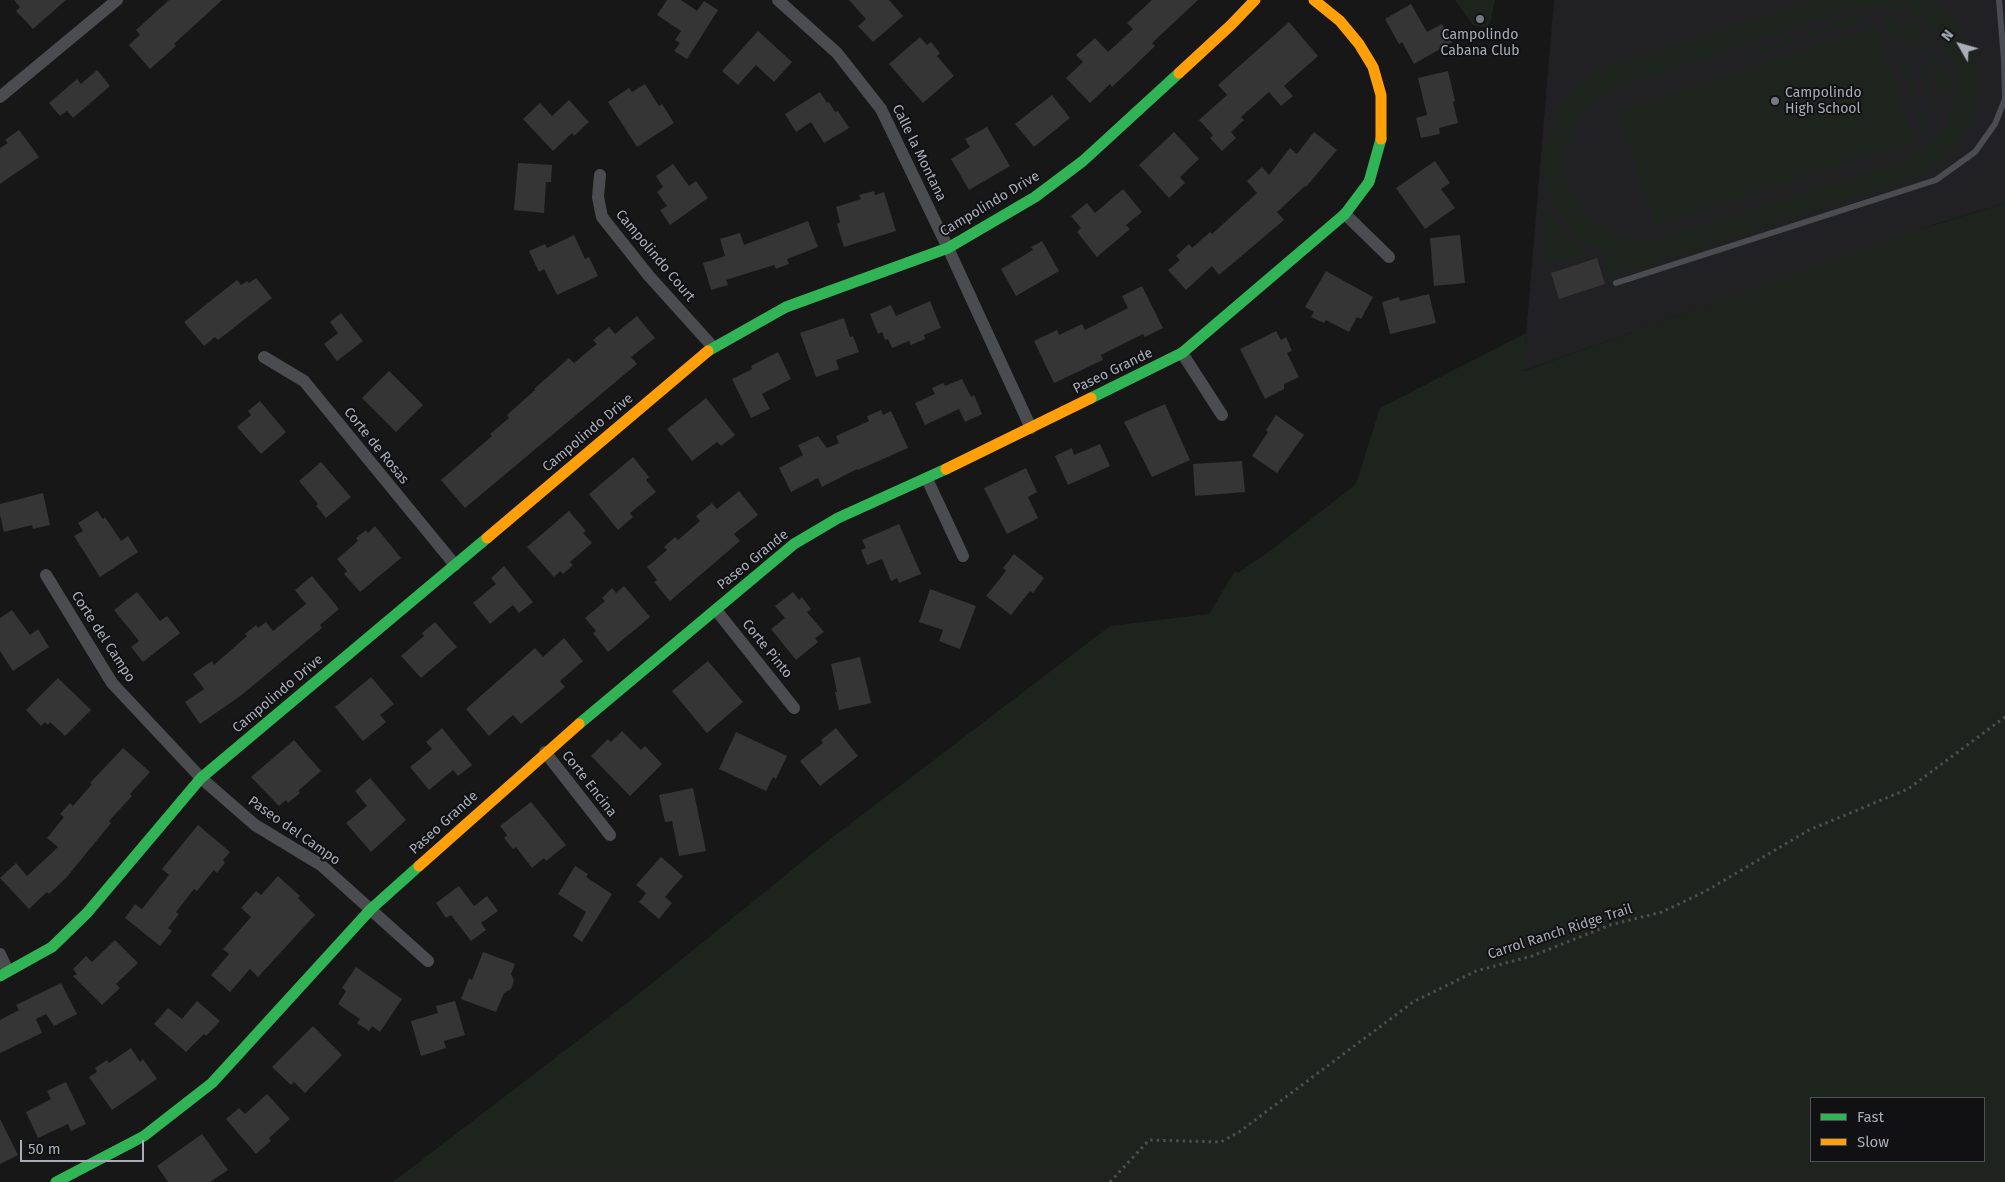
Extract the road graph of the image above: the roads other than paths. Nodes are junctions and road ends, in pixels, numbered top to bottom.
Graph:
1 (117, 0) edge
2 (778, 0) edge
3 (1255, 0) edge
4 (1314, 0) edge
5 (1999, 0) edge
6 (0, 97) edge
7 (600, 175) dead end
8 (1345, 214) junction
9 (948, 248) junction
10 (1389, 257) dead end
11 (1616, 283) dead end
12 (713, 347) junction
13 (1182, 353) junction
14 (264, 357) dead end
15 (1222, 415) dead end
16 (1031, 428) junction
17 (927, 479) junction
18 (963, 556) dead end
19 (455, 565) junction
20 (46, 575) dead end
21 (716, 610) junction
22 (794, 708) dead end
23 (545, 752) junction
24 (201, 778) junction
25 (610, 835) dead end
26 (371, 909) junction
27 (0, 954) edge
28 (428, 961) dead end
29 (4, 974) edge
30 (56, 1182) edge

1 - 6 street
2 - 9 street, Calle la Montana
3 - 9 street, Campolindo Drive
4 - 8 street, Paseo Grande
5 - 11 lane
7 - 12 street, Campolindo Court
8 - 10 street
8 - 13 street, Paseo Grande
9 - 12 street, Campolindo Drive
9 - 16 street, Calle la Montana
12 - 19 street, Campolindo Drive
13 - 15 street
13 - 16 street, Paseo Grande
14 - 19 street, Corte de Rosas
16 - 17 street, Paseo Grande
17 - 18 street
17 - 21 street, Paseo Grande
19 - 24 street, Campolindo Drive
20 - 24 street, Corte del Campo
21 - 22 street, Corte Pinto
21 - 23 street, Paseo Grande
23 - 25 street, Corte Encina
23 - 26 street, Paseo Grande
24 - 26 street, Paseo del Campo
24 - 29 street, Campolindo Drive
26 - 28 street, Paseo del Campo
26 - 30 street, Paseo Grande
27 - 29 street

